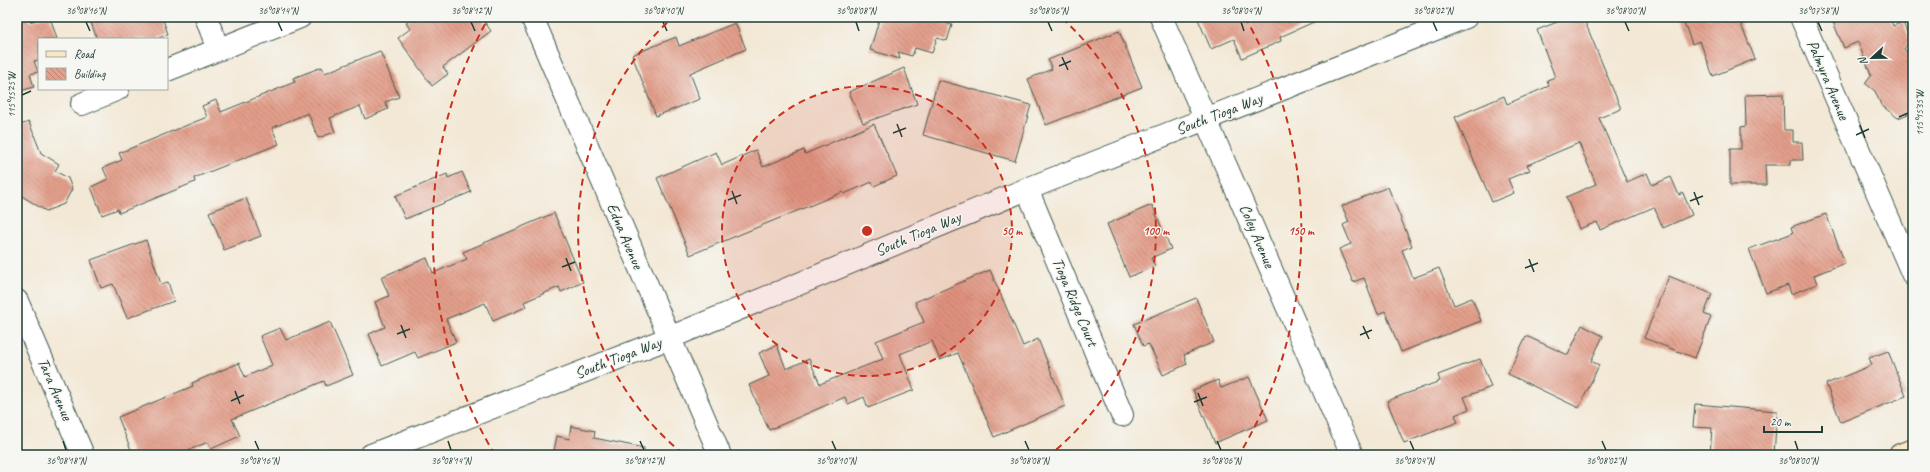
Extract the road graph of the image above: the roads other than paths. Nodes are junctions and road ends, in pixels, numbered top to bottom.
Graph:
1 (206, 17) edge
2 (300, 17) edge
3 (532, 17) edge
4 (1161, 17) edge
5 (1466, 17) edge
6 (1801, 17) edge
7 (218, 49) junction
8 (168, 70) edge
9 (116, 90) edge
10 (82, 104) dead end
11 (1206, 120) junction
12 (1027, 189) junction
13 (1913, 275) edge
14 (17, 301) edge
15 (669, 338) junction
16 (1122, 415) dead end
17 (401, 450) edge
18 (1913, 450) edge
19 (83, 455) edge
20 (371, 455) edge
21 (720, 455) edge
22 (1352, 455) edge
23 (1900, 455) edge

1 - 7 street
2 - 7 street
3 - 15 street, Edna Avenue
4 - 11 street, Coley Avenue
5 - 11 street, South Tioga Way
6 - 13 street, Palmyra Avenue
7 - 8 street
9 - 10 street
11 - 12 street, South Tioga Way
11 - 22 street, Coley Avenue
12 - 15 street, South Tioga Way
12 - 16 street, Tioga Ridge Court
14 - 19 street, Tara Avenue
15 - 17 street, South Tioga Way
15 - 21 street, Edna Avenue
17 - 20 street, South Tioga Way
18 - 23 main road

